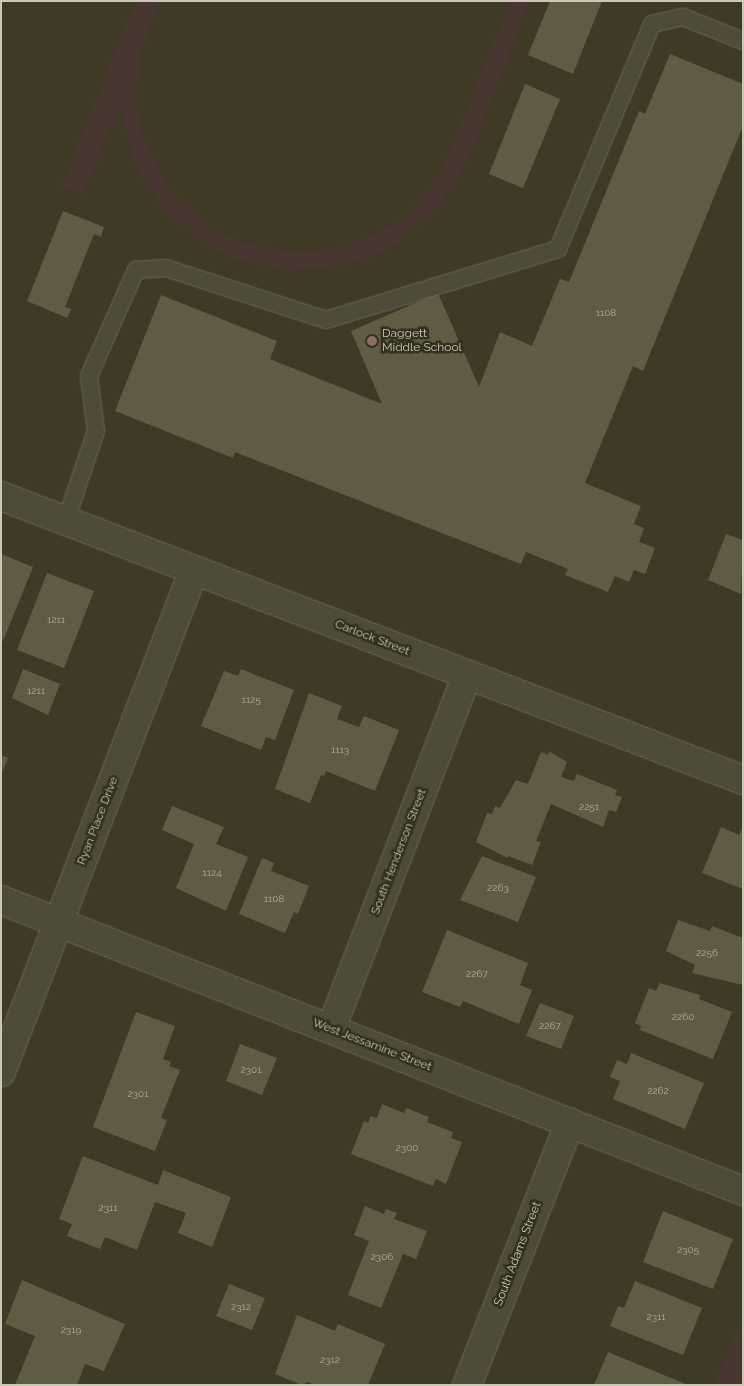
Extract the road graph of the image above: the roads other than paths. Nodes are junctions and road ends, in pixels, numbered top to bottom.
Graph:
1 (743, 41) edge
2 (1, 496) edge
3 (66, 520) junction
4 (194, 570) junction
5 (467, 674) junction
6 (743, 780) edge
7 (1, 900) edge
8 (59, 923) junction
9 (331, 1029) junction
10 (1, 1072) edge
11 (570, 1122) junction
12 (742, 1186) edge
13 (467, 1385) edge

1 - 3 lane
2 - 3 street, Carlock Street
3 - 4 street, Carlock Street
4 - 5 street, Carlock Street
4 - 8 street, Ryan Place Drive
5 - 6 street, Carlock Street
5 - 9 street, South Henderson Street
7 - 8 street, West Jessamine Street
8 - 9 street, West Jessamine Street
8 - 10 street, Ryan Place Drive
9 - 11 street, West Jessamine Street
11 - 12 street, West Jessamine Street
11 - 13 street, South Adams Street

